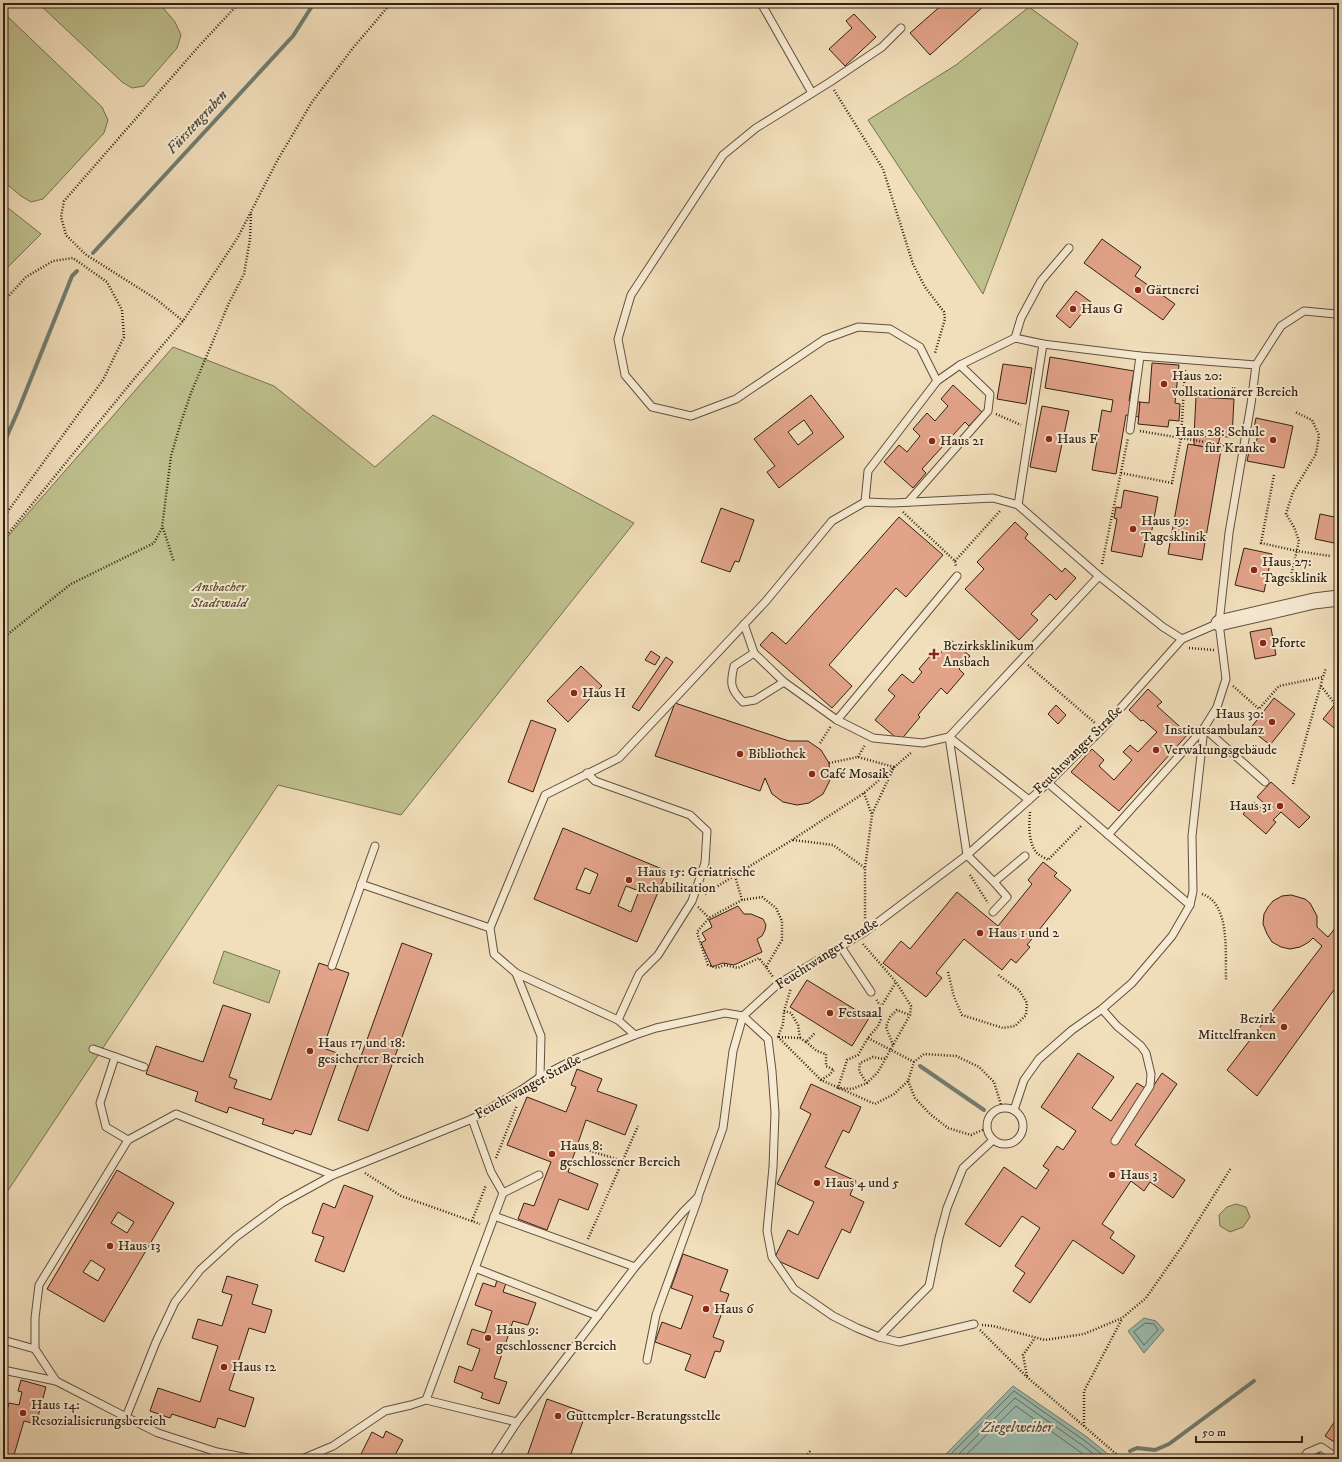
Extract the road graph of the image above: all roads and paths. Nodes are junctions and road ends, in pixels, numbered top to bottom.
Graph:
1 (239, 3) edge
2 (391, 3) edge
3 (761, 3) edge
4 (901, 28) dead end
5 (830, 82) junction
6 (812, 93) junction
7 (251, 212) junction
8 (1069, 248) dead end
9 (3, 302) edge
10 (1338, 315) edge
11 (183, 321) junction
12 (1015, 338) junction
13 (1043, 344) junction
14 (938, 346) dead end
15 (1140, 356) junction
16 (1186, 359) junction
17 (960, 365) junction
18 (1256, 365) junction
19 (937, 381) junction
20 (988, 411) junction
21 (1295, 412) dead end
22 (1030, 429) junction
23 (1130, 430) junction
24 (1181, 438) junction
25 (1244, 449) junction
26 (1121, 473) junction
27 (1274, 475) dead end
28 (865, 502) junction
29 (893, 502) junction
30 (908, 502) junction
31 (1008, 502) junction
32 (1018, 505) junction
33 (3, 518) edge
34 (162, 528) junction
35 (3, 540) edge
36 (1296, 551) junction
37 (1330, 556) dead end
38 (955, 561) junction
39 (174, 562) dead end
40 (957, 576) joint
41 (1100, 576) junction
42 (1291, 576) dead end
43 (1339, 598) edge
44 (1219, 623) junction
45 (744, 624) junction
46 (3, 638) edge
47 (1182, 639) junction
48 (1174, 647) junction
49 (1222, 651) junction
50 (754, 653) junction
51 (1021, 659) junction
52 (1326, 668) dead end
53 (1323, 677) junction
54 (1226, 679) junction
55 (784, 682) junction
56 (1320, 686) junction
57 (1335, 704) dead end
58 (834, 723) junction
59 (1204, 728) junction
60 (1102, 729) junction
61 (949, 737) junction
62 (820, 743) dead end
63 (923, 743) junction
64 (862, 751) dead end
65 (858, 756) junction
66 (829, 763) dead end
67 (894, 768) junction
68 (587, 773) junction
69 (1265, 782) dead end
70 (1048, 783) junction
71 (1293, 784) dead end
72 (864, 793) junction
73 (1026, 802) junction
74 (872, 815) junction
75 (1088, 819) junction
76 (1108, 835) junction
77 (792, 840) junction
78 (375, 846) dead end
79 (967, 855) junction
80 (1025, 856) dead end
81 (865, 868) junction
82 (970, 874) dead end
83 (735, 876) junction
84 (994, 882) junction
85 (361, 884) junction
86 (1193, 891) junction
87 (742, 900) junction
88 (692, 901) junction
89 (1190, 905) junction
90 (993, 912) joint
91 (709, 918) junction
92 (490, 928) junction
93 (865, 932) junction
94 (857, 938) junction
95 (841, 947) junction
96 (332, 966) dead end
97 (766, 966) junction
98 (948, 972) dead end
99 (516, 973) junction
100 (997, 974) dead end
101 (791, 975) junction
102 (1226, 980) dead end
103 (896, 982) junction
104 (778, 984) junction
105 (871, 992) joint
106 (881, 1007) junction
107 (1102, 1009) junction
108 (784, 1011) junction
109 (910, 1015) junction
110 (743, 1016) junction
111 (618, 1020) junction
112 (815, 1033) dead end
113 (635, 1035) junction
114 (778, 1037) junction
115 (800, 1038) junction
116 (868, 1038) junction
117 (768, 1039) junction
118 (806, 1042) junction
119 (893, 1045) junction
120 (93, 1049) dead end
121 (891, 1049) junction
122 (115, 1057) junction
123 (887, 1057) junction
124 (914, 1062) junction
125 (144, 1067) dead end
126 (540, 1077) junction
127 (821, 1080) junction
128 (908, 1081) junction
129 (867, 1083) junction
130 (838, 1088) junction
131 (1002, 1108) junction
132 (1014, 1110) junction
133 (472, 1119) junction
134 (638, 1126) dead end
135 (987, 1128) junction
136 (128, 1140) junction
137 (993, 1140) junction
138 (1115, 1140) dead end
139 (584, 1149) dead end
140 (623, 1162) junction
141 (354, 1166) junction
142 (1231, 1168) dead end
143 (333, 1175) junction
144 (538, 1175) dead end
145 (503, 1194) junction
146 (698, 1197) junction
147 (494, 1216) junction
148 (490, 1228) junction
149 (584, 1249) junction
150 (635, 1267) junction
151 (475, 1268) junction
152 (598, 1316) junction
153 (1122, 1318) junction
154 (974, 1324) junction
155 (879, 1337) junction
156 (1035, 1338) junction
157 (3, 1340) edge
158 (35, 1349) junction
159 (648, 1360) dead end
160 (3, 1370) edge
161 (1027, 1377) junction
162 (56, 1381) junction
163 (426, 1400) junction
164 (126, 1417) junction
165 (517, 1422) junction
166 (1084, 1427) junction
167 (811, 1450) dead end
168 (216, 1456) edge
169 (253, 1459) edge
170 (302, 1459) edge
171 (493, 1459) edge
172 (804, 1459) edge
173 (1122, 1459) edge
174 (1303, 1459) edge
175 (1339, 1459) edge

1 - 11 path
2 - 7 path
3 - 6 lane
4 - 5 lane
5 - 6 lane
5 - 14 path
6 - 19 lane
7 - 11 path
7 - 34 path
8 - 12 lane
9 - 33 path
10 - 18 lane
11 - 35 path
12 - 13 lane
12 - 17 lane
13 - 15 lane
13 - 22 lane
15 - 16 lane
15 - 23 lane
16 - 18 lane
16 - 24 path
17 - 19 lane
17 - 20 lane
18 - 25 lane
19 - 28 lane
20 - 22 path
20 - 30 lane
21 - 36 path
22 - 32 lane
23 - 24 path
23 - 26 path
24 - 25 path
24 - 26 path
25 - 44 lane
26 - 41 path
27 - 36 path
28 - 29 lane
28 - 45 lane
29 - 30 lane
29 - 38 path
30 - 31 lane
31 - 32 lane
31 - 38 path
32 - 41 lane
34 - 39 path
34 - 46 path
36 - 37 path
36 - 42 path
38 - 40 path
40 - 58 lane
41 - 47 lane
41 - 51 lane
43 - 44 street, Feuchtwanger Straße
44 - 47 lane, Feuchtwanger Straße
44 - 49 lane
45 - 50 lane
45 - 68 lane
47 - 48 lane, Feuchtwanger Straße
48 - 49 path
48 - 60 lane, Feuchtwanger Straße
49 - 54 lane
50 - 55 lane
50 - 55 lane
51 - 60 path
51 - 61 lane
52 - 53 path
53 - 54 path
53 - 56 path
54 - 59 lane
55 - 58 lane
56 - 57 path
56 - 71 path
58 - 62 path
58 - 63 lane
59 - 69 lane
59 - 76 lane
59 - 86 lane
60 - 70 lane, Feuchtwanger Straße
61 - 63 lane
61 - 73 lane
61 - 79 lane
63 - 67 path
64 - 65 path
65 - 66 path
65 - 67 path
67 - 72 path
67 - 74 path
68 - 88 lane
68 - 92 lane
70 - 73 lane, Feuchtwanger Straße
70 - 75 lane
72 - 74 path
72 - 77 path
73 - 75 path
73 - 79 lane, Feuchtwanger Straße
74 - 81 path
75 - 76 lane
76 - 89 lane
77 - 81 path
77 - 83 path
78 - 85 lane
79 - 84 lane
79 - 93 lane, Feuchtwanger Straße
80 - 84 lane
81 - 93 path
82 - 90 path
83 - 87 path
83 - 88 path
84 - 90 lane
85 - 92 lane
85 - 96 lane
86 - 89 lane
86 - 102 path
87 - 91 path
87 - 97 path
88 - 91 path
88 - 111 lane
89 - 107 lane
91 - 97 path
92 - 99 lane
93 - 94 lane, Feuchtwanger Straße
94 - 95 lane, Feuchtwanger Straße
94 - 103 path
95 - 101 lane, Feuchtwanger Straße
95 - 105 lane
97 - 104 path
98 - 100 path
99 - 111 lane
99 - 126 lane
101 - 104 lane, Feuchtwanger Straße
101 - 108 path
103 - 106 path
103 - 109 path
104 - 110 lane, Feuchtwanger Straße
105 - 106 path
106 - 116 path
107 - 132 lane
107 - 138 lane
108 - 114 path
108 - 115 path
109 - 119 path
109 - 119 path
110 - 113 lane, Feuchtwanger Straße
110 - 117 lane
110 - 146 lane
111 - 113 lane
112 - 118 path
113 - 126 lane, Feuchtwanger Straße
114 - 115 path
114 - 117 path
114 - 127 path
115 - 118 path
116 - 121 path
116 - 130 path
117 - 155 lane
118 - 127 path
119 - 121 path
120 - 122 lane
121 - 123 path
121 - 124 path
122 - 125 lane
122 - 136 lane
123 - 129 path
123 - 129 path
124 - 128 path
124 - 131 path
126 - 133 lane, Feuchtwanger Straße
127 - 130 path
128 - 130 path
128 - 135 path
129 - 130 path
131 - 132 lane
131 - 135 lane
132 - 137 lane
133 - 141 lane, Feuchtwanger Straße
133 - 145 lane
134 - 140 path
135 - 137 lane
136 - 143 lane
136 - 158 lane
137 - 155 lane
139 - 140 path
140 - 149 path
141 - 143 lane, Feuchtwanger Straße
141 - 148 path
142 - 153 path
143 - 164 lane, Feuchtwanger Straße
144 - 145 lane
145 - 147 lane
146 - 150 lane
146 - 159 lane
147 - 148 lane
147 - 149 lane
148 - 151 lane
149 - 150 lane
150 - 152 lane
151 - 152 lane
151 - 163 lane
152 - 165 lane
153 - 156 path
153 - 166 path
154 - 155 lane
154 - 156 path
154 - 161 path
156 - 161 path
157 - 158 lane
158 - 162 lane
160 - 162 lane
161 - 166 path
162 - 164 lane
163 - 165 lane
163 - 170 lane
164 - 168 lane
165 - 171 lane
166 - 173 path
167 - 172 path
168 - 169 lane
174 - 175 lane

